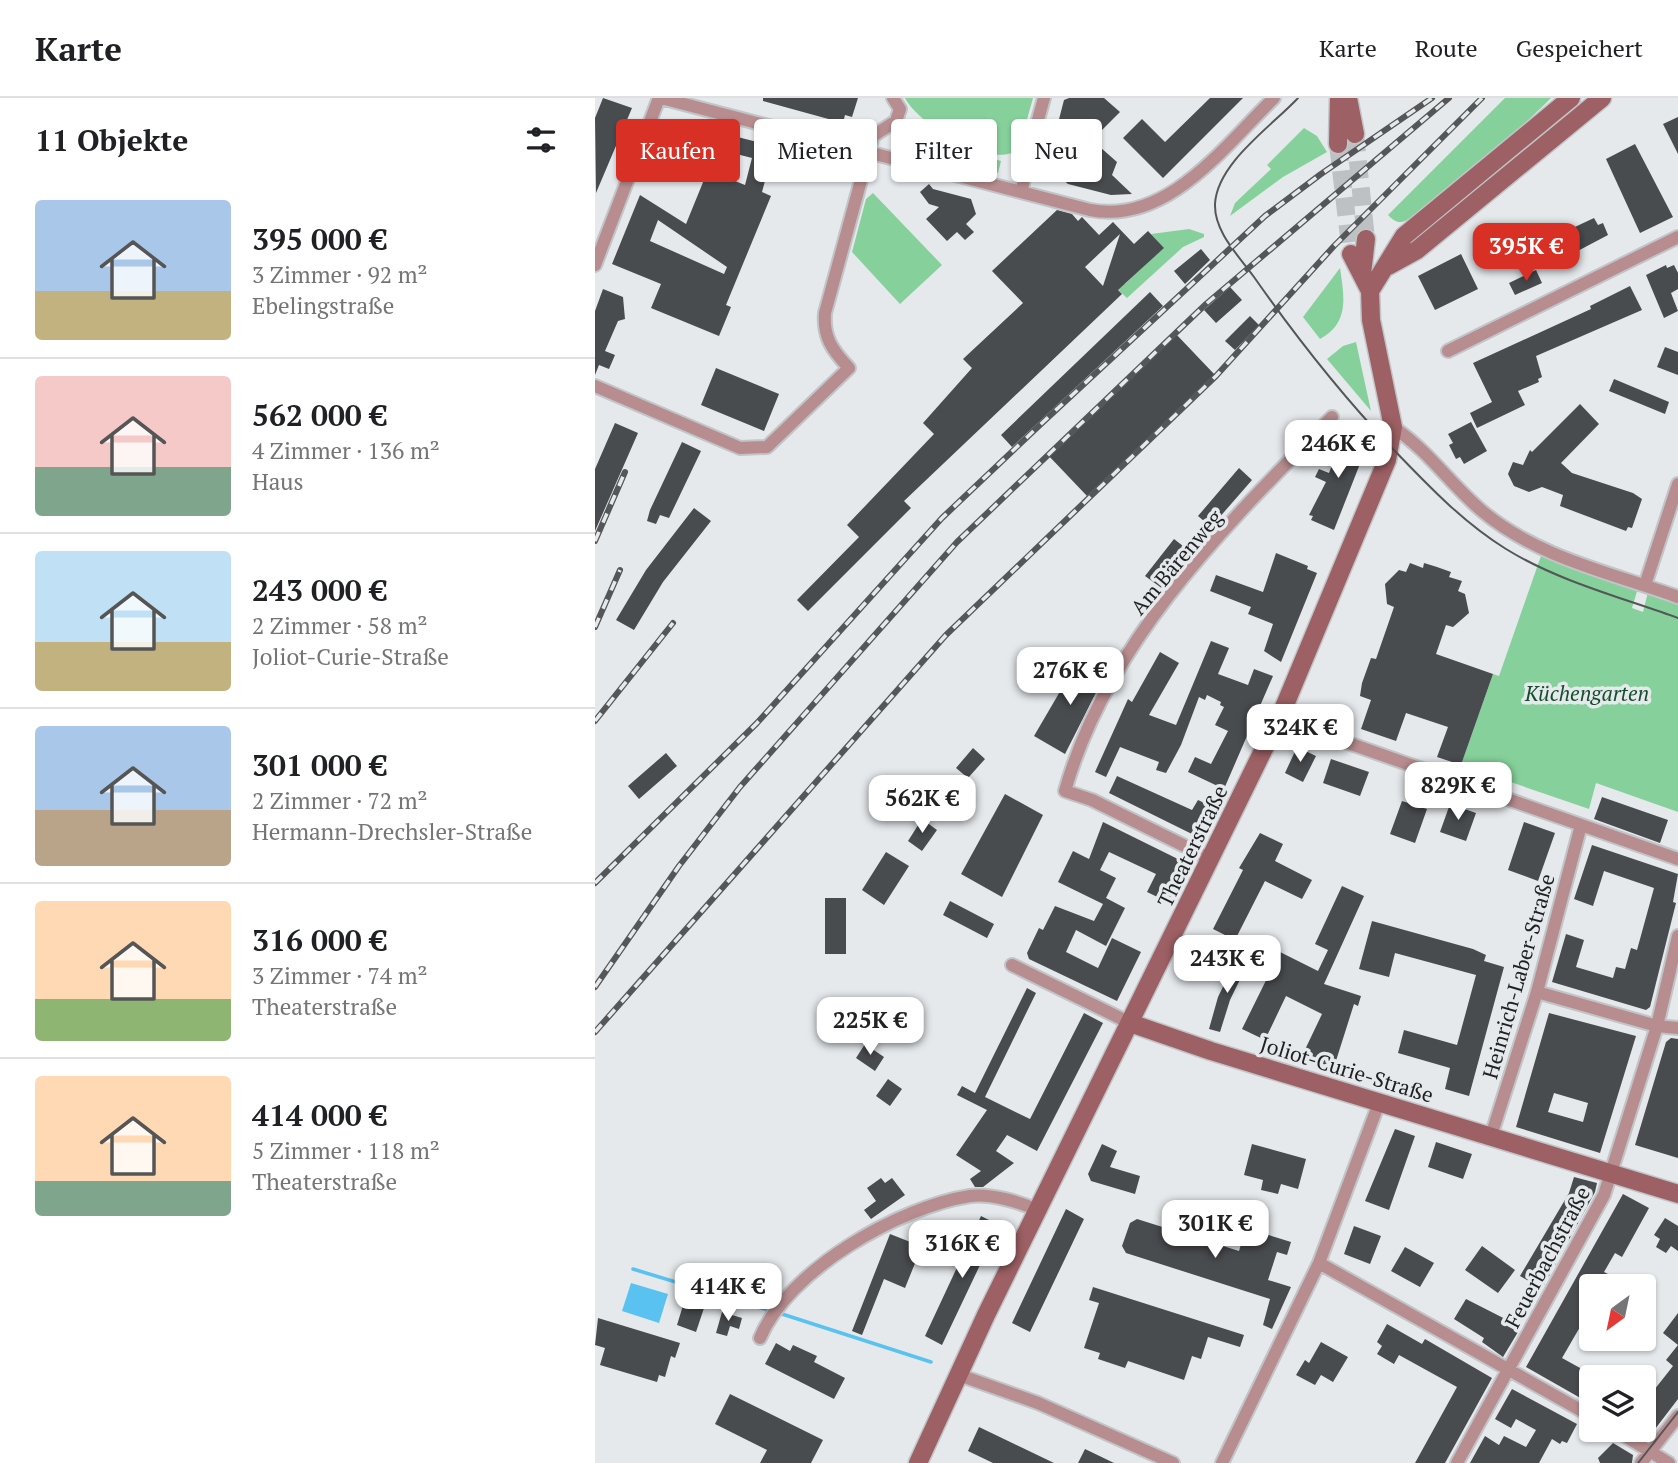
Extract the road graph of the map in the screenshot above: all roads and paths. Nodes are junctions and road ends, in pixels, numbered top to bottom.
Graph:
1 (660, 98) edge
2 (893, 98) edge
3 (1044, 98) edge
4 (1274, 98) edge
5 (1339, 98) edge
6 (1348, 98) edge
7 (1571, 98) edge
8 (1602, 98) edge
9 (754, 122) edge
10 (877, 133) edge
11 (1355, 134) tunnel mouth
12 (1338, 144) tunnel mouth
13 (877, 153) edge
14 (860, 182) edge
15 (1022, 192) junction
16 (1678, 237) edge
17 (1366, 239) tunnel mouth
18 (1351, 254) tunnel mouth
19 (595, 265) edge
20 (1388, 266) junction
21 (1362, 274) junction
22 (1370, 291) junction
23 (1448, 351) dead end
24 (596, 389) edge
25 (1332, 417) dead end
26 (1393, 427) junction
27 (1678, 484) edge
28 (1640, 583) junction
29 (1678, 597) edge
30 (1282, 712) junction
31 (1581, 825) junction
32 (1211, 859) junction
33 (1678, 859) edge
34 (1678, 936) edge
35 (1012, 965) dead end
36 (1537, 992) junction
37 (1130, 1023) junction
38 (1657, 1026) junction
39 (1678, 1028) edge
40 (1379, 1103) junction
41 (1491, 1136) junction
42 (1611, 1172) junction
43 (1678, 1194) edge
44 (1037, 1210) junction
45 (1319, 1263) junction
46 (760, 1338) dead end
47 (1508, 1371) junction
48 (959, 1375) junction
49 (1579, 1409) edge
50 (1678, 1416) edge
51 (1637, 1442) edge
52 (1651, 1450) junction
53 (918, 1463) edge
54 (1173, 1463) edge
55 (1222, 1463) edge
56 (1457, 1463) edge
57 (1641, 1463) edge
58 (1669, 1463) edge

1 - 9 street
1 - 19 street
2 - 10 street
3 - 15 street
4 - 15 street
5 - 12 main road
6 - 11 main road
7 - 20 main road
8 - 20 main road
13 - 15 street
14 - 24 street
16 - 23 street
17 - 21 main road
18 - 21 main road
20 - 22 main road
21 - 22 main road
22 - 26 main road, Theaterstraße
25 - 32 street, Am Bärenweg
26 - 28 street
26 - 30 main road, Theaterstraße
27 - 28 street
28 - 29 street
30 - 31 street
30 - 32 main road, Theaterstraße
31 - 33 street
31 - 36 street, Heinrich-Laber-Straße
32 - 37 main road, Theaterstraße
34 - 38 street, Feuerbachstraße
35 - 37 street, Joliot-Curie-Straße
36 - 38 street
36 - 41 street, Heinrich-Laber-Straße
37 - 40 main road, Joliot-Curie-Straße
37 - 44 main road, Theaterstraße
38 - 39 street
38 - 42 street, Feuerbachstraße
40 - 41 main road, Joliot-Curie-Straße
40 - 45 street
41 - 42 main road, Joliot-Curie-Straße
42 - 43 main road, Joliot-Curie-Straße
42 - 47 street, Feuerbachstraße
44 - 46 street
44 - 48 main road, Theaterstraße
45 - 47 street
45 - 55 street
47 - 49 street
47 - 56 street, Feuerbachstraße
48 - 53 main road, Theaterstraße
48 - 54 street
50 - 52 street
51 - 52 street
52 - 57 street
52 - 58 street

